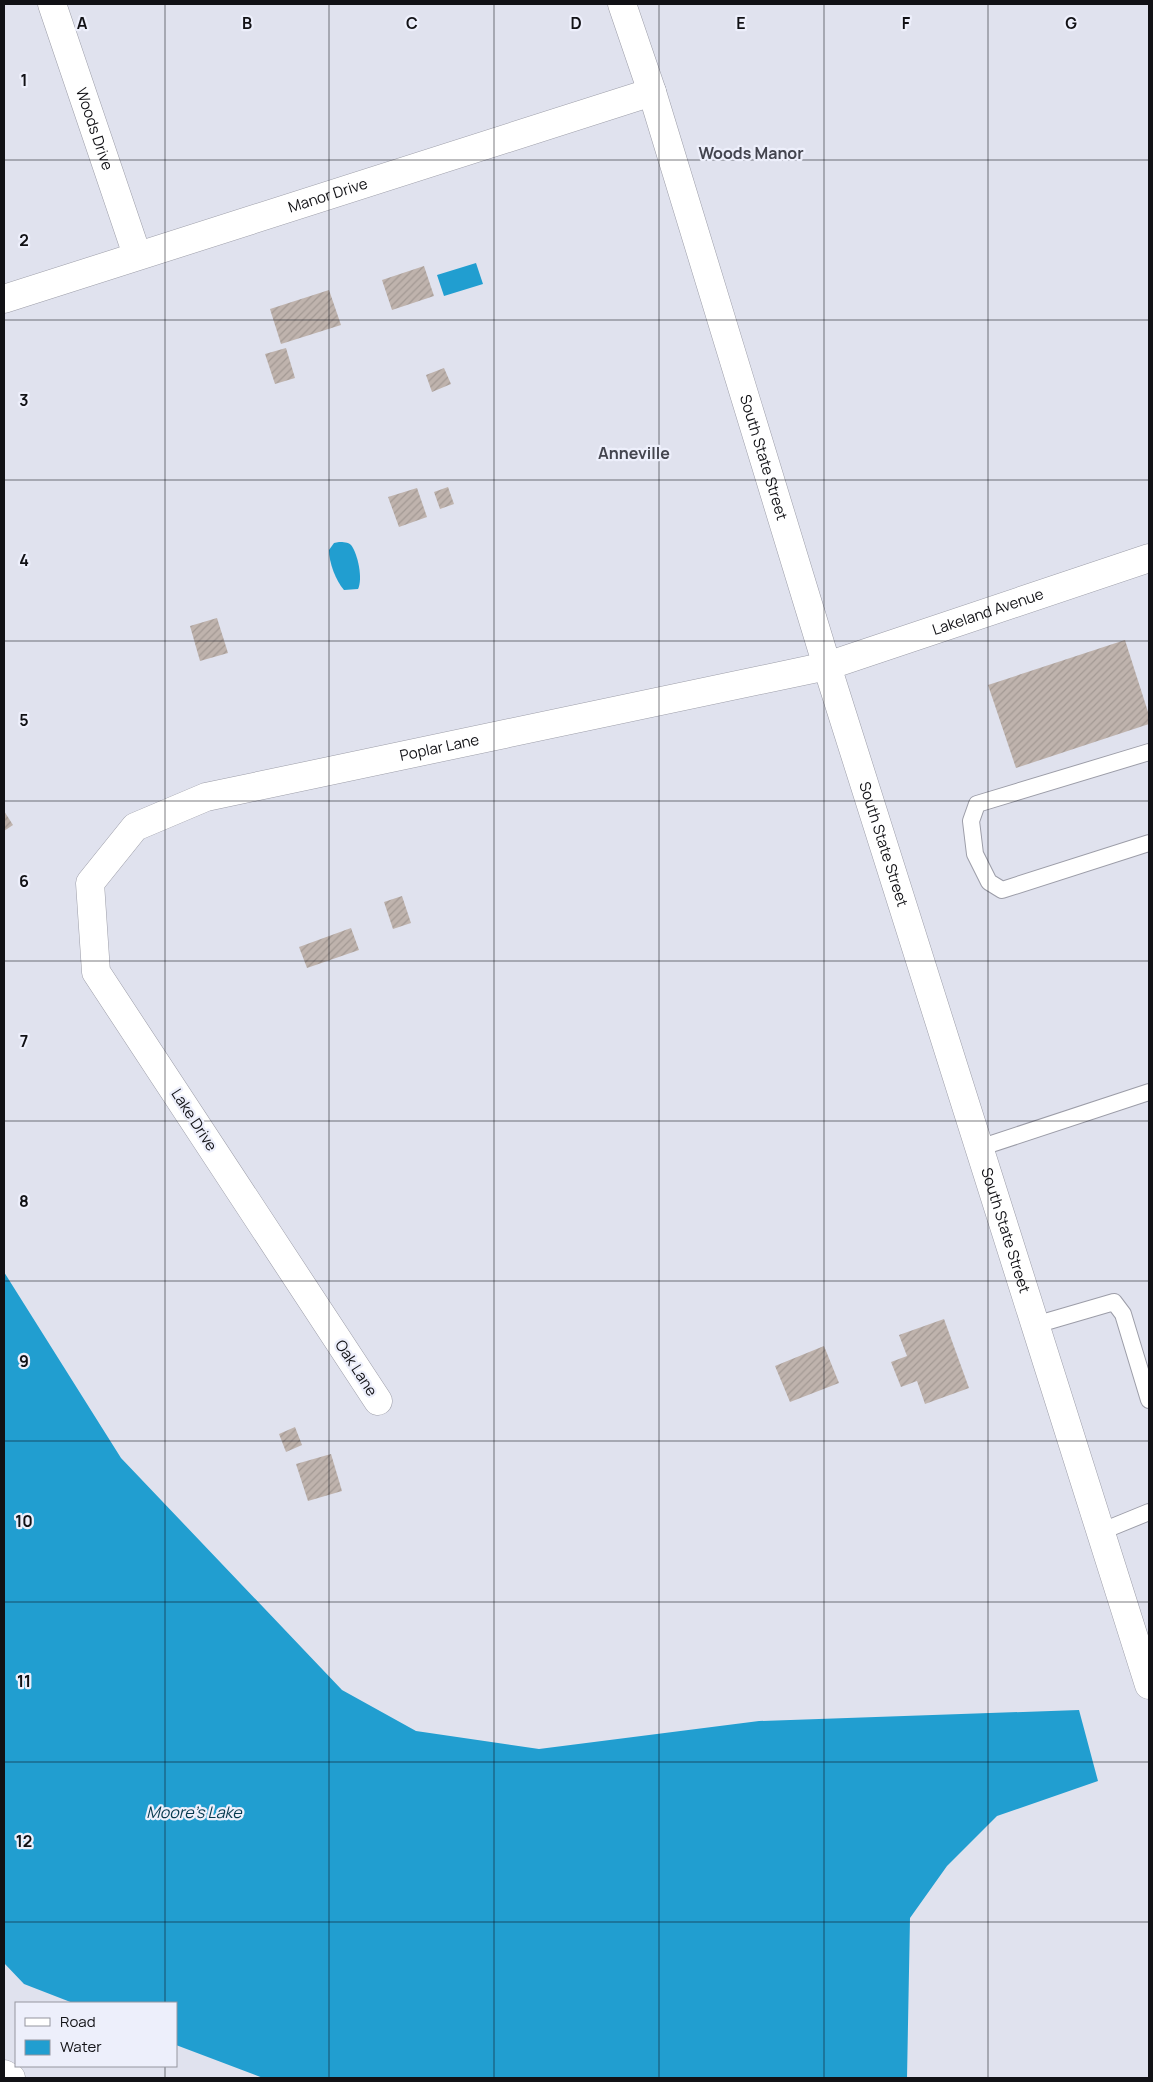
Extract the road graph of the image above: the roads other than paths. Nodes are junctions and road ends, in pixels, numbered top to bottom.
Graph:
1 (52, 4) edge
2 (622, 4) edge
3 (652, 92) junction
4 (137, 255) junction
5 (4, 299) edge
6 (1148, 563) edge
7 (827, 666) junction
8 (1149, 752) edge
9 (1149, 843) edge
10 (90, 892) joint
11 (1149, 1092) edge
12 (979, 1148) junction
13 (1034, 1325) junction
14 (335, 1335) joint
15 (1149, 1400) edge
16 (378, 1401) dead end
17 (1149, 1512) edge
18 (1100, 1532) junction
19 (1149, 1684) edge
20 (4, 2074) edge
21 (11, 2078) edge

1 - 4 street, Woods Drive
2 - 3 street, South State Street
3 - 4 street, Manor Drive
3 - 7 street, South State Street
4 - 5 street, Manor Drive
6 - 7 street, Lakeland Avenue
7 - 10 street, Poplar Lane
7 - 12 street, South State Street
8 - 9 lane
10 - 14 street, Lake Drive
11 - 12 lane
12 - 13 street, South State Street
13 - 15 lane
13 - 18 street, South State Street
14 - 16 street, Oak Lane
17 - 18 lane
18 - 19 street, South State Street
20 - 21 street

